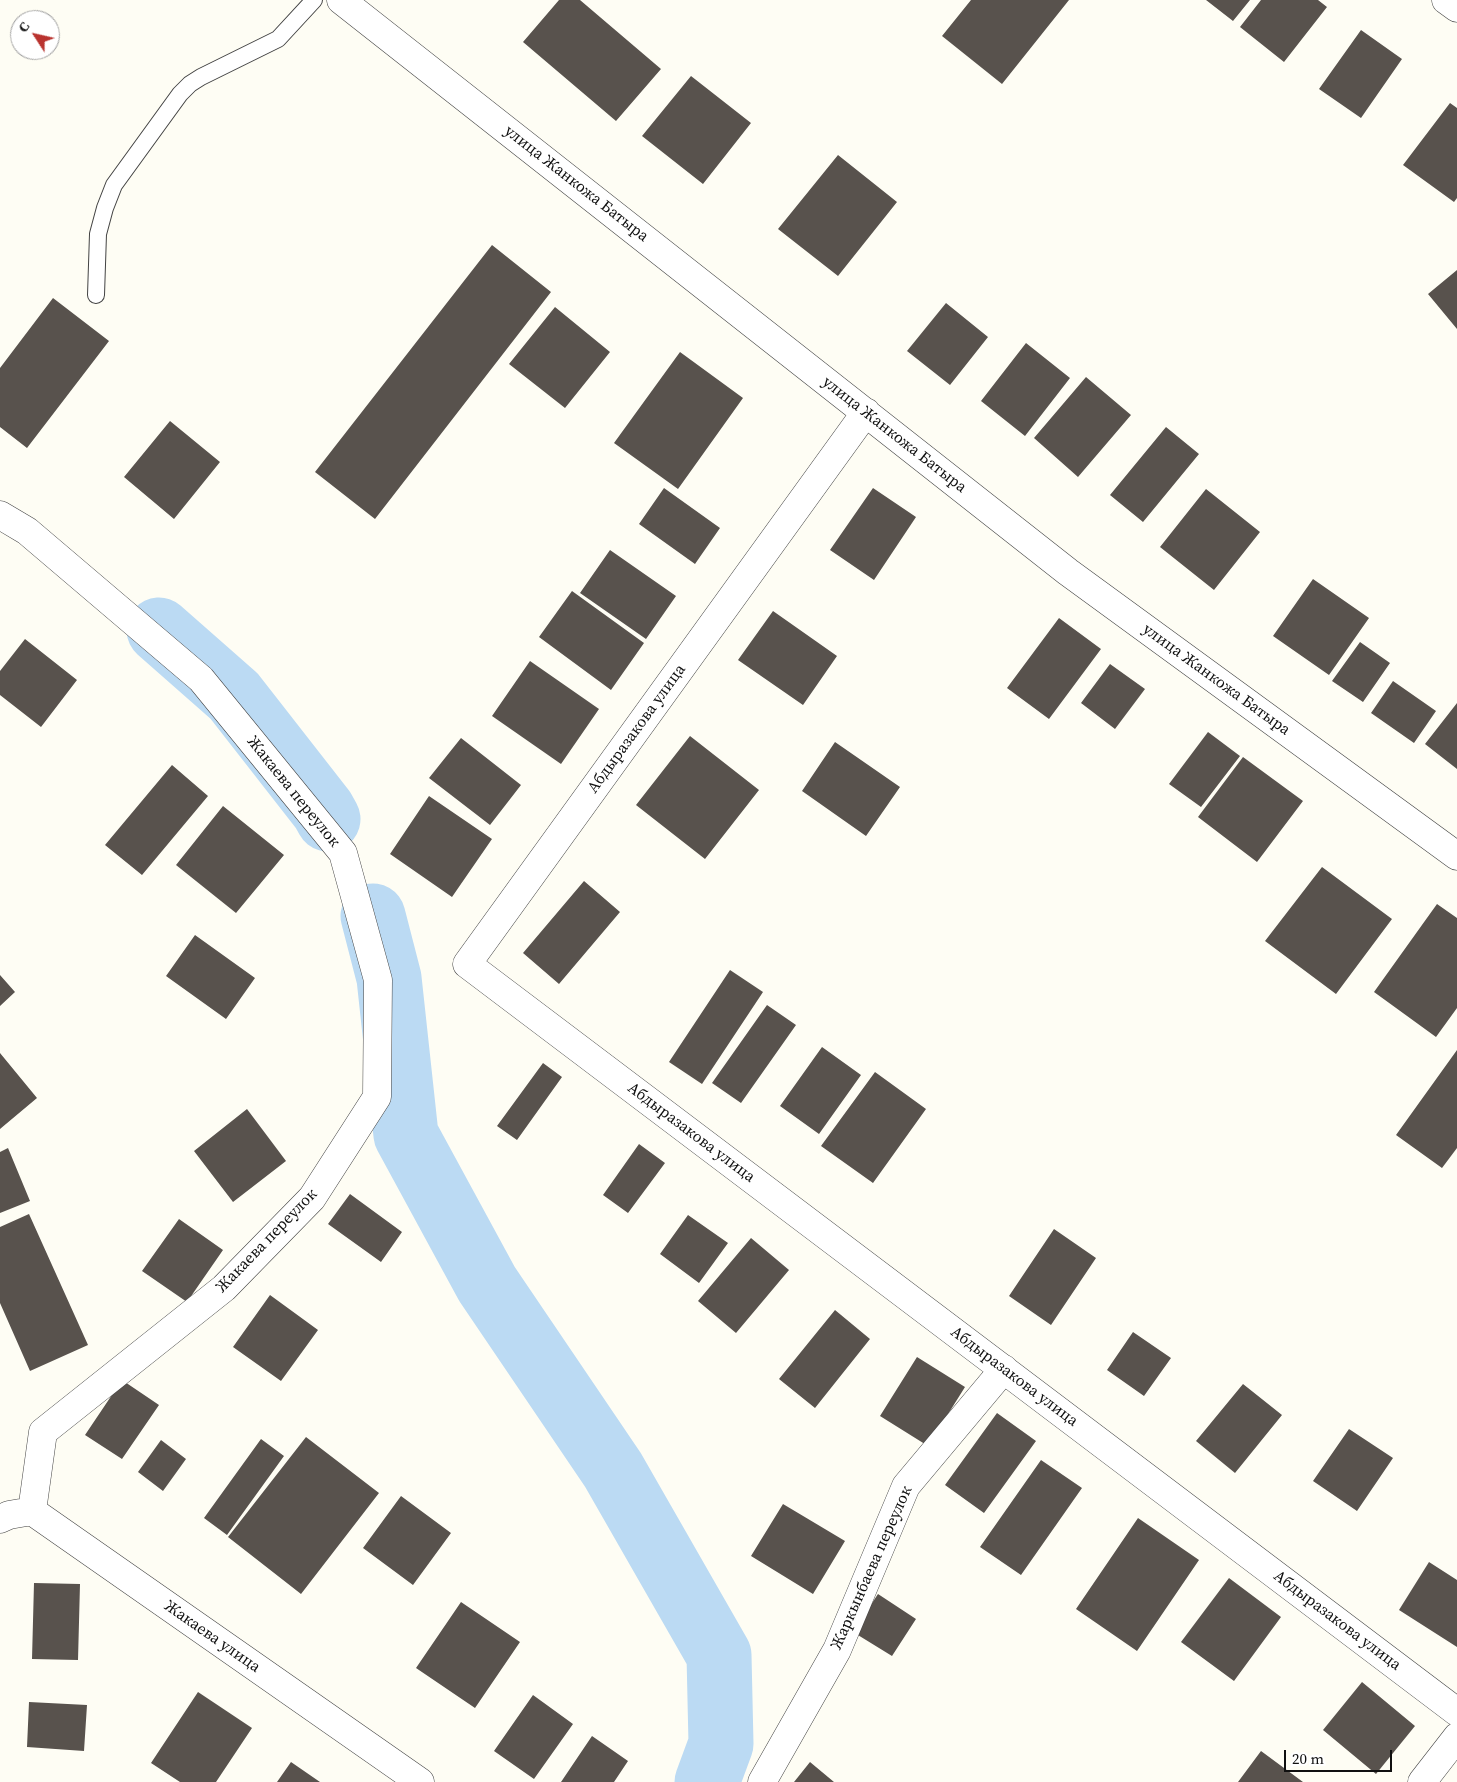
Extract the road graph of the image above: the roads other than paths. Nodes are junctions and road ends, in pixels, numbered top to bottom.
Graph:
1 (314, 0) edge
2 (341, 0) edge
3 (1446, 0) edge
4 (1457, 8) edge
5 (96, 295) dead end
6 (866, 412) junction
7 (0, 516) edge
8 (1457, 856) edge
9 (1004, 1369) junction
10 (32, 1511) junction
11 (0, 1519) edge
12 (1457, 1712) edge
13 (1457, 1737) edge
14 (420, 1782) edge
15 (762, 1782) edge
16 (1422, 1782) edge

1 - 5 lane
2 - 6 street, улица Жанкожа Батыра
3 - 4 street
6 - 8 street, улица Жанкожа Батыра
6 - 9 street, Абдыразакова улица
7 - 10 street, Жакаева переулок
9 - 12 street, Абдыразакова улица
9 - 15 street, Жаркынбаева переулок
10 - 11 street
10 - 14 street, Жакаева улица
13 - 16 street

